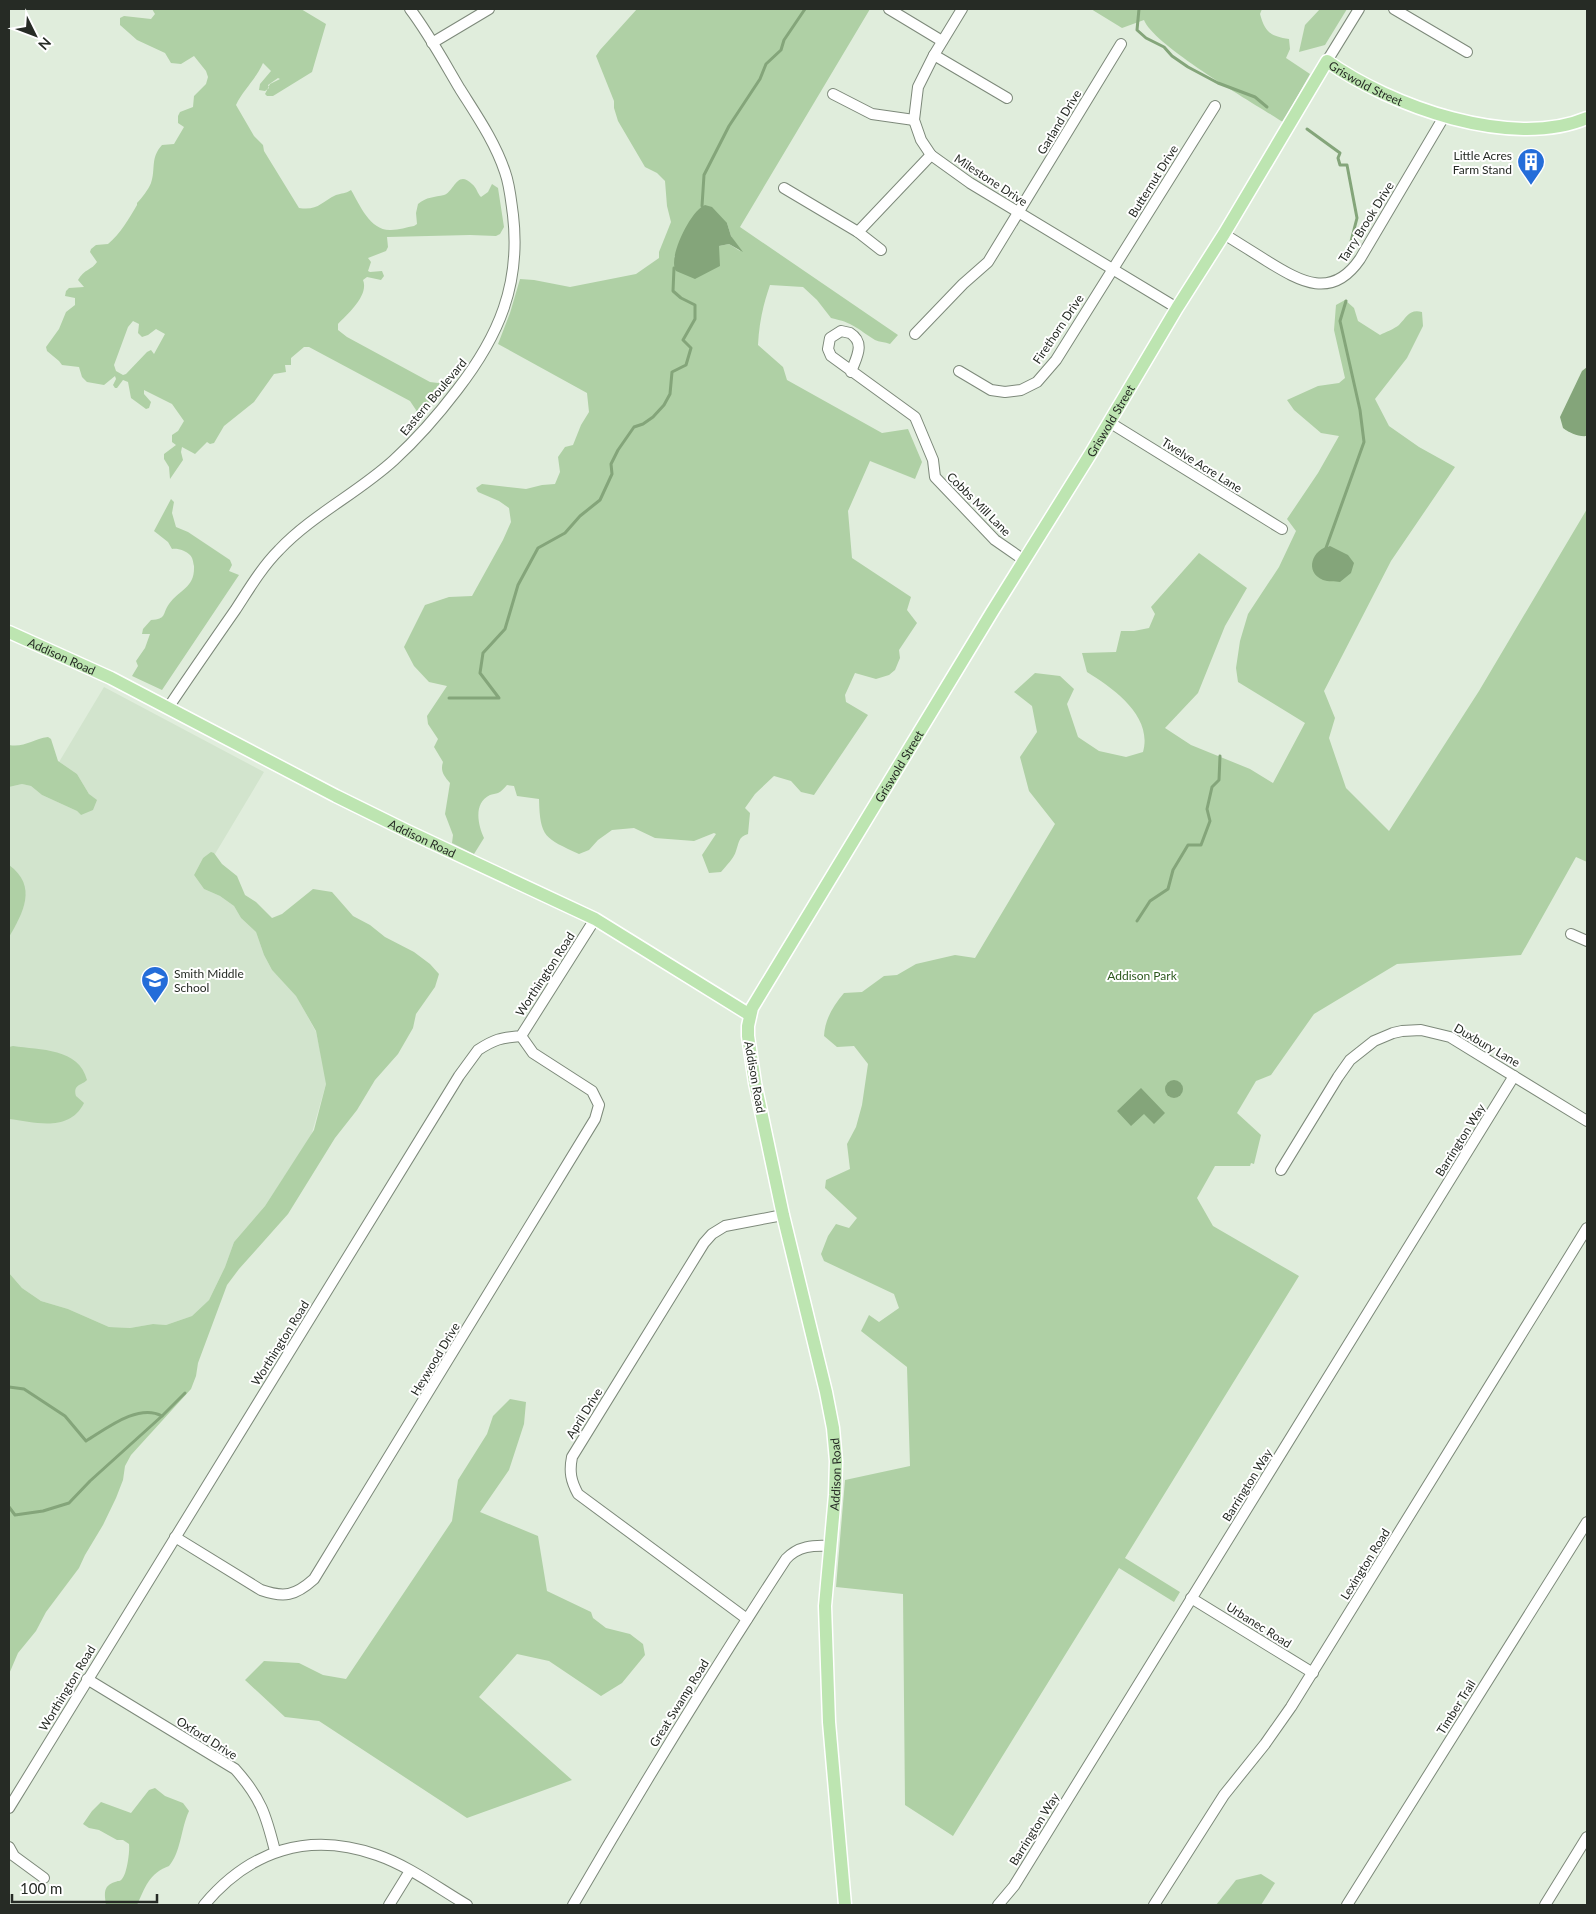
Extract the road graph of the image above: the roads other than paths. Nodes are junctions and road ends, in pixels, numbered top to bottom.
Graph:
1 (410, 9) edge
2 (489, 9) edge
3 (889, 9) edge
4 (962, 9) edge
5 (1360, 9) edge
6 (1394, 9) edge
7 (942, 41) junction
8 (432, 43) junction
9 (1121, 44) dead end
10 (1467, 52) dead end
11 (934, 54) junction
12 (1327, 61) junction
13 (833, 94) dead end
14 (1007, 98) dead end
15 (1215, 106) dead end
16 (1446, 115) junction
17 (1587, 118) edge
18 (914, 120) junction
19 (930, 155) junction
20 (784, 188) dead end
21 (1019, 213) junction
22 (858, 232) junction
23 (1224, 234) junction
24 (880, 250) dead end
25 (1113, 269) junction
26 (1177, 308) junction
27 (915, 334) dead end
28 (960, 371) dead end
29 (851, 372) dead end
30 (1109, 422) junction
31 (1282, 529) dead end
32 (1024, 560) junction
33 (9, 632) edge
34 (168, 708) junction
35 (595, 919) junction
36 (1571, 934) dead end
37 (1587, 941) edge
38 (750, 1015) junction
39 (521, 1036) junction
40 (1514, 1076) junction
41 (1587, 1120) edge
42 (1281, 1170) dead end
43 (783, 1215) junction
44 (1587, 1228) edge
45 (1587, 1522) edge
46 (175, 1537) junction
47 (830, 1546) junction
48 (1191, 1598) junction
49 (747, 1619) junction
50 (1312, 1673) junction
51 (87, 1679) junction
52 (9, 1808) edge
53 (1587, 1837) edge
54 (9, 1847) edge
55 (275, 1851) junction
56 (410, 1870) junction
57 (44, 1878) dead end
58 (204, 1905) edge
59 (389, 1905) edge
60 (467, 1905) edge
61 (573, 1905) edge
62 (845, 1905) edge
63 (998, 1905) edge
64 (1154, 1905) edge
65 (1347, 1905) edge
66 (1546, 1905) edge

1 - 8 street, Eastern Boulevard
2 - 8 street
3 - 7 street
4 - 7 street, Milestone Drive
5 - 12 street
6 - 10 street
7 - 11 street, Milestone Drive
8 - 34 street, Eastern Boulevard
9 - 21 street, Garland Drive
11 - 14 street
11 - 18 street, Milestone Drive
12 - 16 main road, Griswold Street
12 - 23 main road, Griswold Street
13 - 18 street
15 - 25 street, Butternut Drive
16 - 17 main road, Griswold Street
16 - 23 street, Tarry Brook Drive
18 - 19 street, Milestone Drive
19 - 21 street, Milestone Drive
19 - 22 street
20 - 22 street
21 - 25 street, Milestone Drive
21 - 27 street, Garland Drive
22 - 24 street
23 - 26 main road, Griswold Street
25 - 26 street, Milestone Drive
25 - 28 street, Firethorn Drive
26 - 30 main road, Griswold Street
29 - 32 street, Cobbs Mill Lane
30 - 31 street, Twelve Acre Lane
30 - 32 main road, Griswold Street
32 - 38 main road, Griswold Street
33 - 34 main road, Addison Road
34 - 35 main road, Addison Road
35 - 38 main road, Addison Road
35 - 39 street, Worthington Road
36 - 37 street
38 - 43 main road, Addison Road
39 - 46 street, Worthington Road
39 - 46 street, Heywood Drive
40 - 41 street, Duxbury Lane
40 - 42 street, Duxbury Lane
40 - 48 street, Barrington Way
43 - 47 main road, Addison Road
43 - 49 street, April Drive
44 - 50 street, Lexington Road
45 - 65 street, Timber Trail
46 - 51 street, Worthington Road
47 - 49 street, Great Swamp Road
47 - 62 main road, Addison Road
48 - 50 street, Urbanec Road
48 - 63 street, Barrington Way
49 - 61 street, Great Swamp Road
50 - 64 street, Lexington Road
51 - 52 street, Worthington Road
51 - 55 street, Oxford Drive
53 - 66 street
54 - 57 street
55 - 56 street
55 - 58 street
56 - 59 street
56 - 60 street

